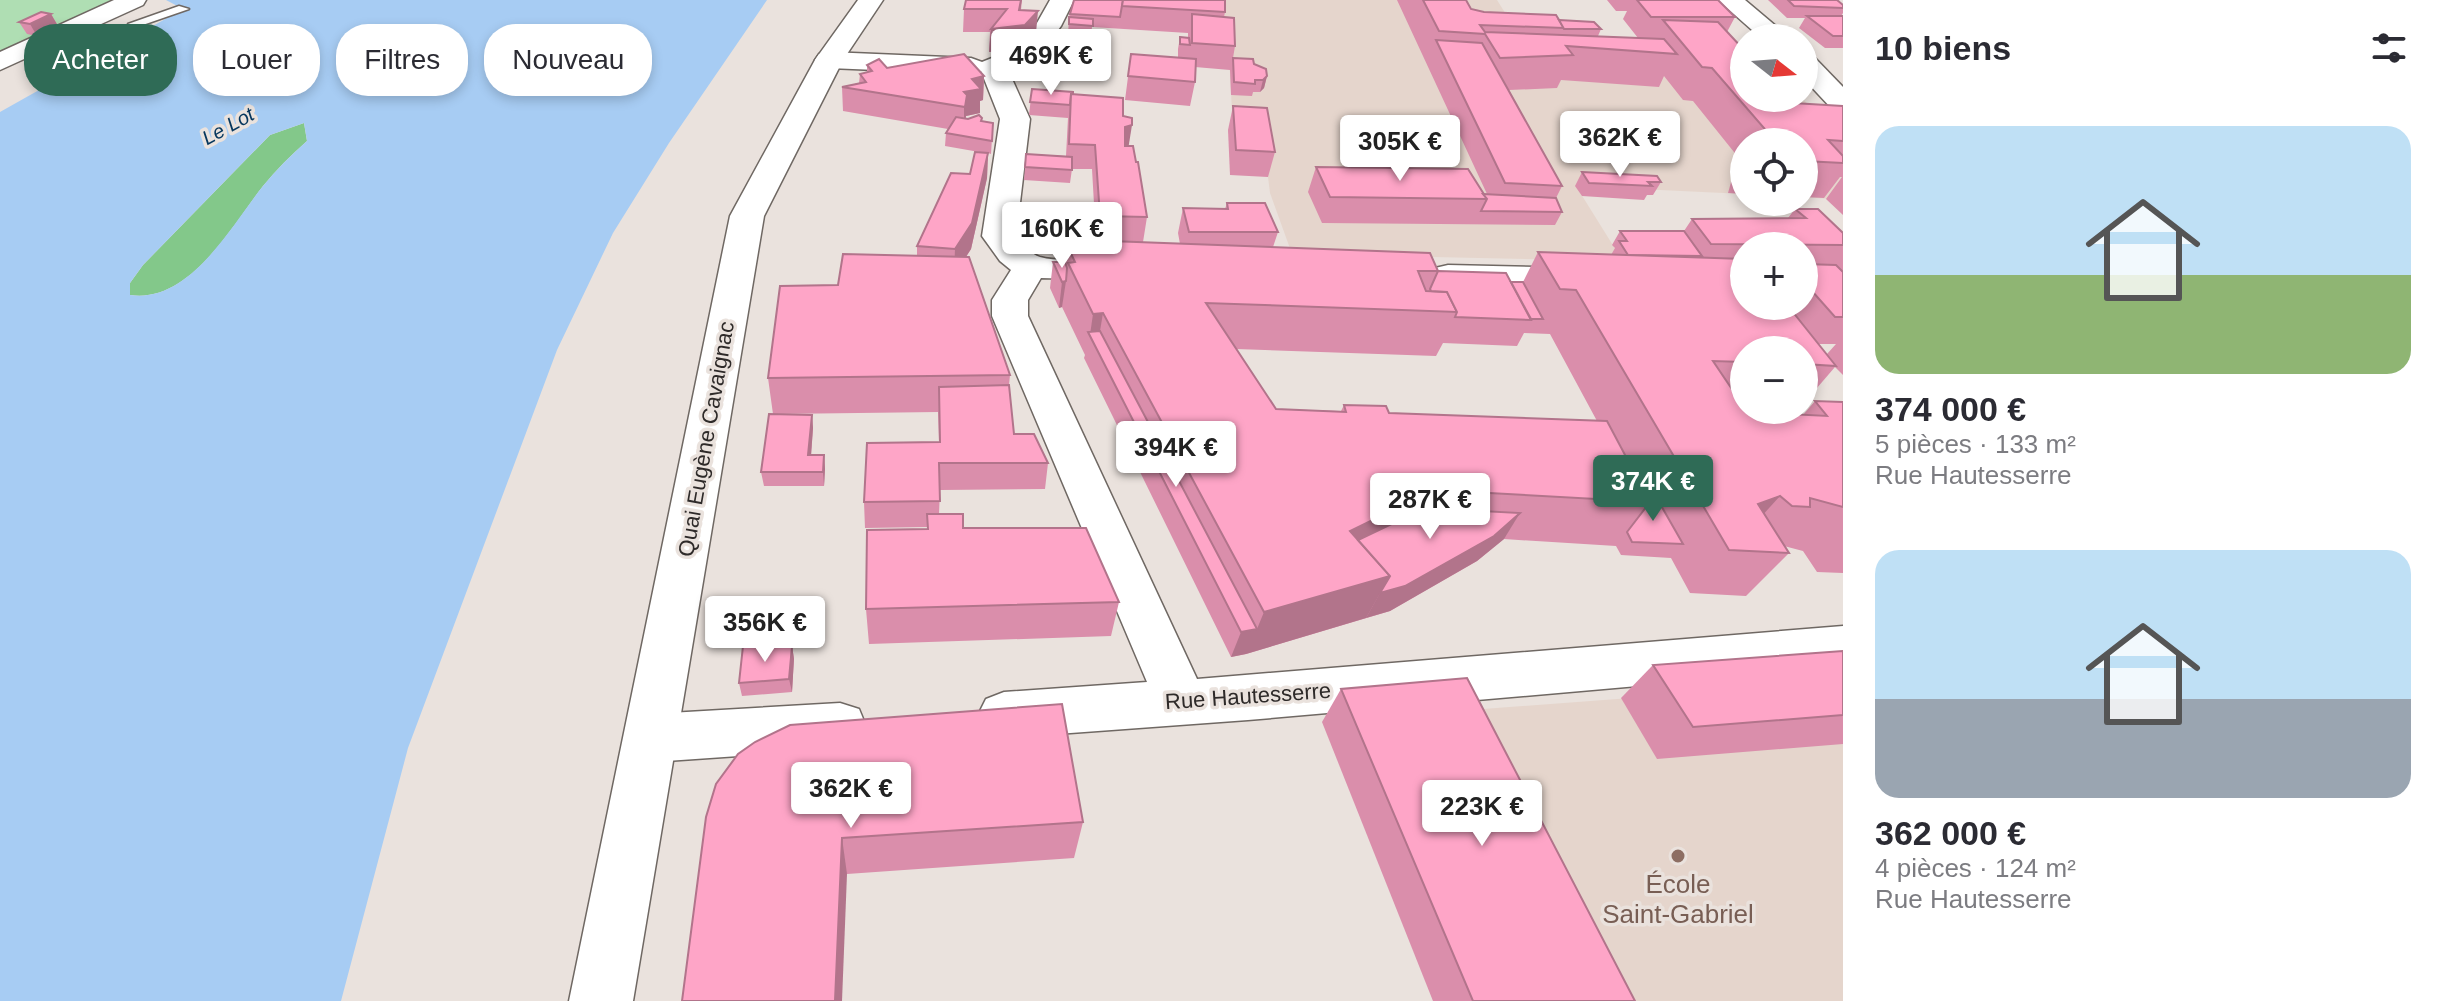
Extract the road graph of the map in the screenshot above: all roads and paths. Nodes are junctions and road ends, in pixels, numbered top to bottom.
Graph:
1 (871, 0) edge
2 (1062, 0) edge
3 (1730, 0) edge
4 (183, 9) dead end
5 (134, 12) edge
6 (1760, 24) edge
7 (829, 60) junction
8 (0, 62) edge
9 (1818, 64) edge
10 (1843, 65) edge
11 (993, 66) junction
12 (1818, 78) edge
13 (1843, 104) edge
14 (1030, 267) junction
15 (1140, 270) edge
16 (1408, 275) edge
17 (1613, 279) edge
18 (1843, 647) edge
19 (1181, 701) junction
20 (957, 718) edge
21 (880, 723) edge
22 (652, 738) junction
23 (601, 1001) edge

1 - 7 street, Quai Eugène Cavaignac
2 - 11 street
3 - 6 street
4 - 5 lane
5 - 8 street
7 - 11 street
7 - 22 street, Quai Eugène Cavaignac
9 - 10 street
11 - 14 street
12 - 13 street
14 - 15 street
14 - 19 street
16 - 17 street
18 - 19 street, Rue Hautesserre
19 - 20 street, Rue Hautesserre
21 - 22 street
22 - 23 street, Quai Eugène Cavaignac

